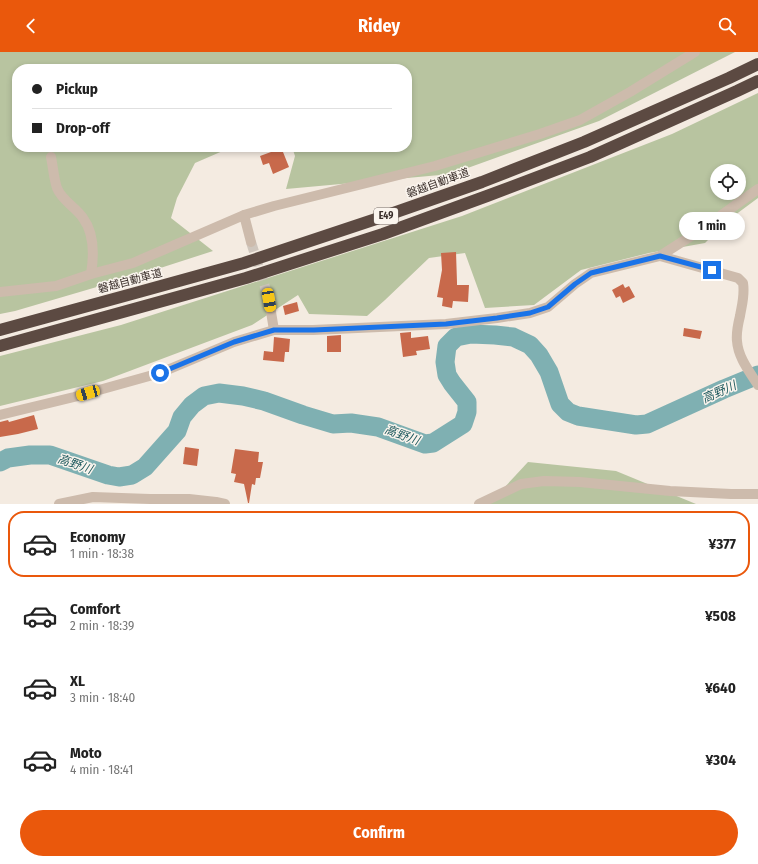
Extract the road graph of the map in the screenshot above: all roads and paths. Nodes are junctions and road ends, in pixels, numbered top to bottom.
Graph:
1 (695, 52) edge
2 (758, 64) edge
3 (758, 81) edge
4 (51, 157) dead end
5 (758, 189) edge
6 (244, 215) junction
7 (251, 242) tunnel mouth
8 (660, 256) junction
9 (91, 274) junction
10 (0, 292) edge
11 (269, 300) tunnel mouth
12 (0, 330) edge
13 (274, 330) junction
14 (0, 346) edge
15 (758, 385) edge
16 (0, 415) edge
17 (758, 494) edge
18 (117, 501) edge
19 (59, 504) edge
20 (225, 504) edge
21 (479, 504) edge

1 - 6 street
2 - 12 highway, 磐越自動車道 / E49
3 - 14 highway, E49
4 - 9 street
5 - 8 street
6 - 7 street
6 - 9 street
8 - 13 street
8 - 15 street
9 - 10 street
11 - 13 street
13 - 16 street
17 - 21 street
18 - 19 street
18 - 20 street

